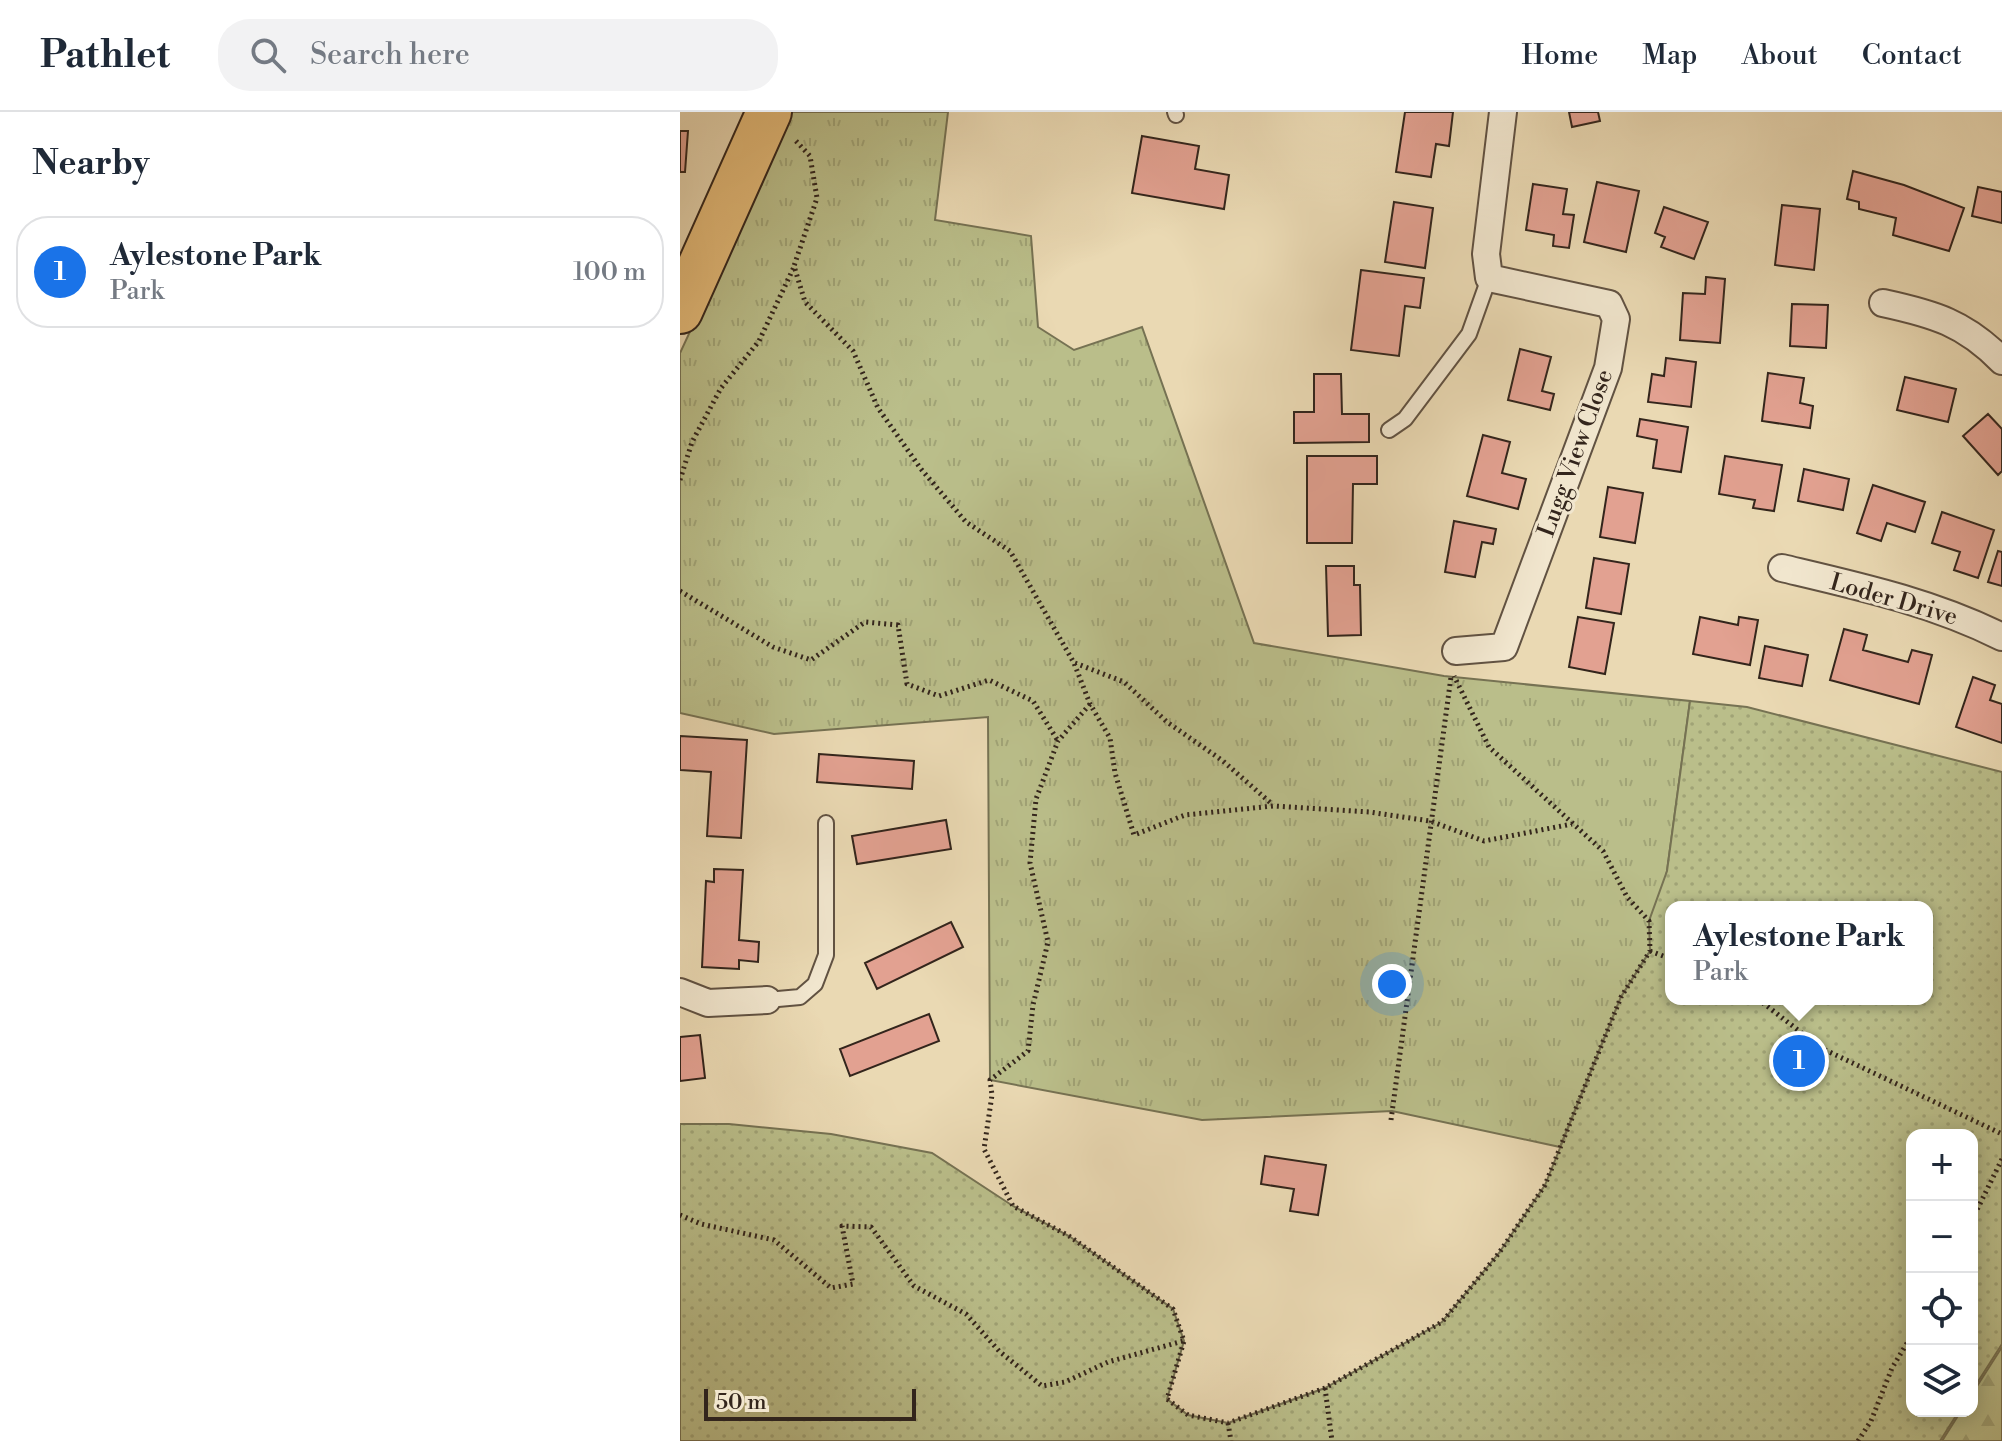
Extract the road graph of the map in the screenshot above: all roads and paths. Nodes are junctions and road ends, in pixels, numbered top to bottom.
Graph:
1 (769, 112) edge
2 (1503, 112) edge
3 (794, 266) junction
4 (1489, 278) junction
5 (1883, 303) dead end
6 (680, 311) edge
7 (2002, 361) edge
8 (1389, 430) dead end
9 (680, 480) edge
10 (1782, 568) dead end
11 (680, 591) edge
12 (2002, 637) edge
13 (1454, 662) junction
14 (1074, 663) junction
15 (1090, 704) junction
16 (1058, 741) junction
17 (1273, 806) junction
18 (1430, 821) junction
19 (826, 823) dead end
20 (1573, 824) junction
21 (1650, 951) junction
22 (1665, 957) edge
23 (680, 992) edge
24 (767, 1000) joint
25 (1766, 1005) edge
26 (1391, 1120) dead end
27 (2002, 1134) edge
28 (2002, 1159) edge
29 (1978, 1208) edge
30 (680, 1215) edge
31 (1184, 1341) junction
32 (1906, 1345) edge
33 (1325, 1388) junction
34 (1228, 1423) junction
35 (1231, 1441) edge
36 (1332, 1441) edge
37 (1858, 1441) edge

1 - 3 path
1 - 6 highway
2 - 4 street
3 - 9 path
3 - 14 path
4 - 8 lane
4 - 13 street, Lugg View Close
5 - 7 street
10 - 12 street, Loder Drive
11 - 16 path
13 - 18 path
13 - 20 path
14 - 15 path
14 - 17 path
15 - 16 path
15 - 17 path
16 - 31 path
17 - 18 path
18 - 20 path
18 - 26 path
19 - 24 lane
20 - 21 path
21 - 22 path
21 - 33 path
23 - 24 street
25 - 27 path
28 - 29 path
30 - 31 path
31 - 34 path
32 - 37 path
33 - 34 path
33 - 36 path
34 - 35 path

